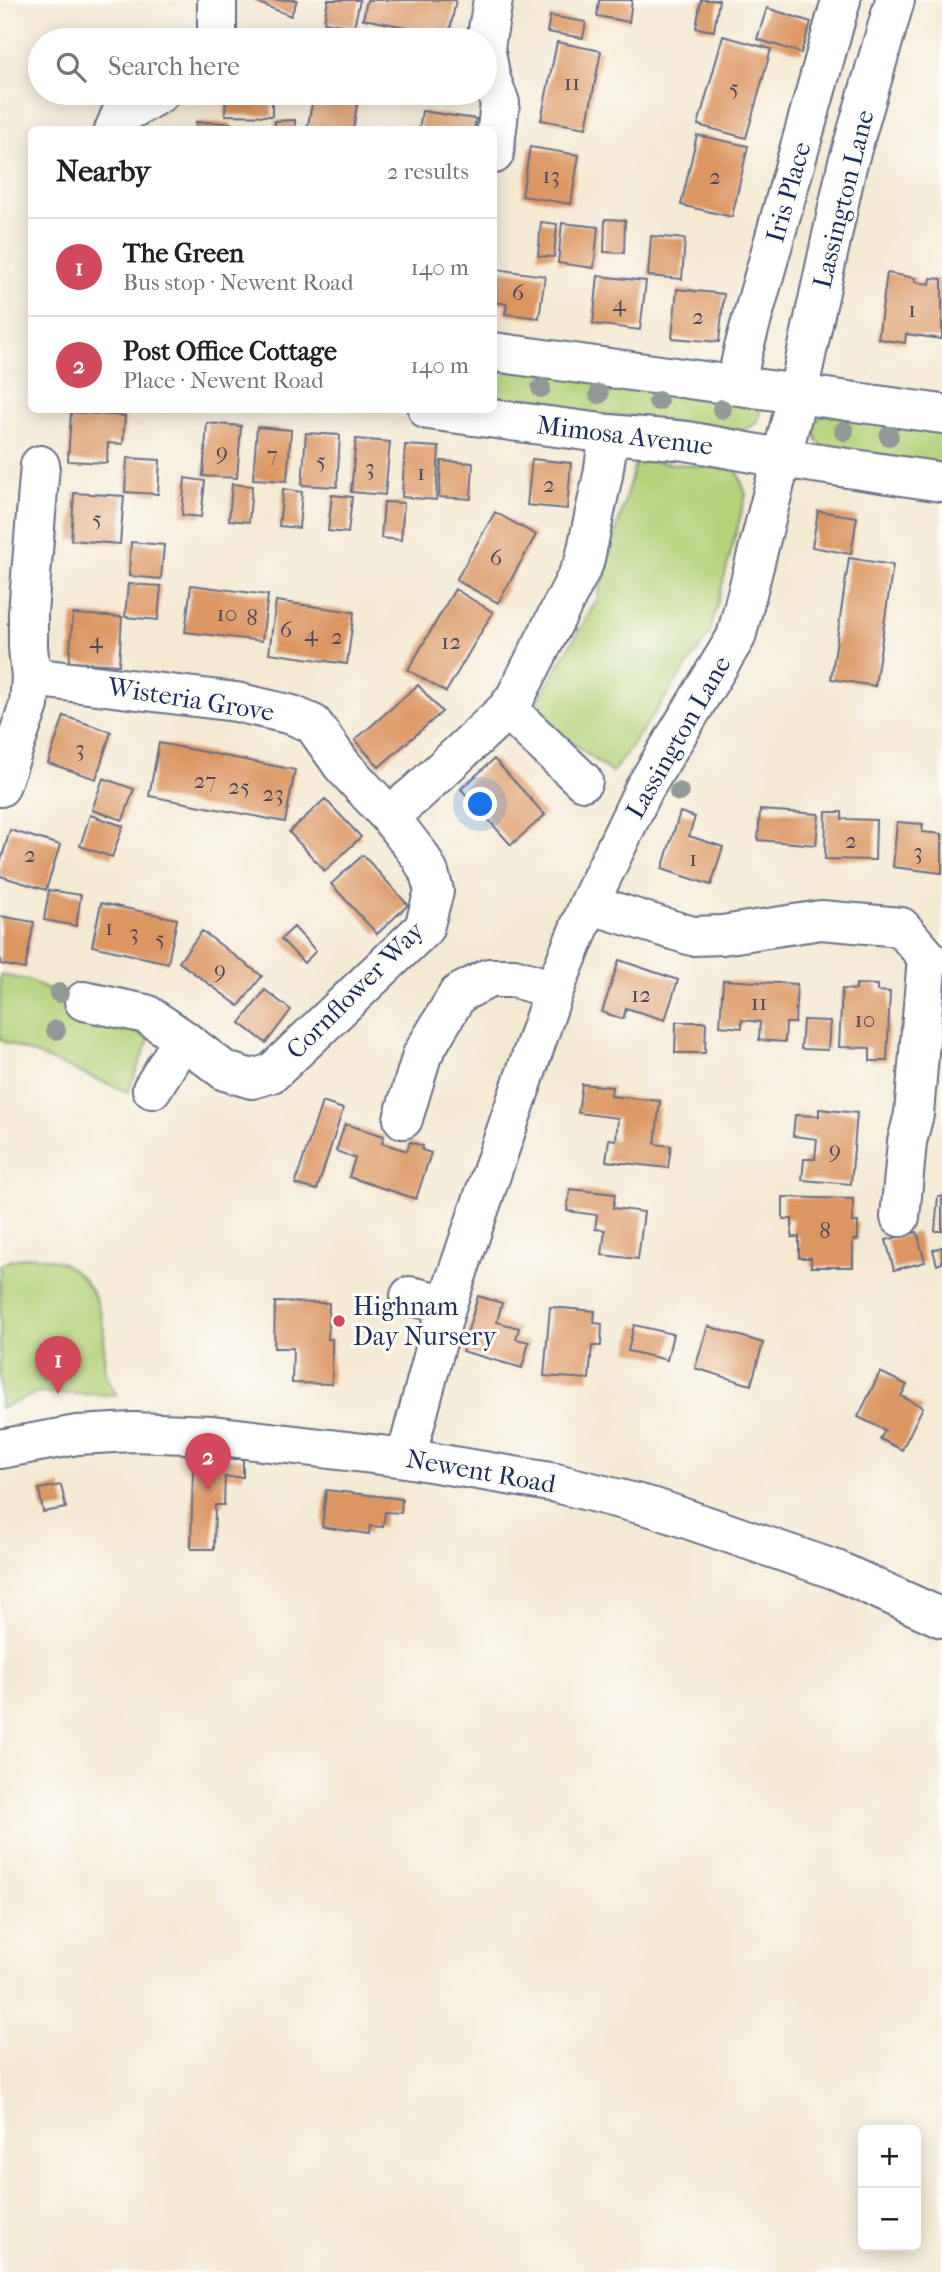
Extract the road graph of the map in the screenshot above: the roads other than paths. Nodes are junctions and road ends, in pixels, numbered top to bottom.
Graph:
1 (493, 0) edge
2 (841, 0) edge
3 (895, 0) edge
4 (488, 28) edge
5 (497, 97) edge
6 (139, 105) edge
7 (116, 126) edge
8 (497, 128) edge
9 (497, 352) edge
10 (736, 385) junction
11 (798, 393) junction
12 (461, 413) edge
13 (942, 414) edge
14 (609, 434) junction
15 (780, 458) junction
16 (40, 465) dead end
17 (942, 482) edge
18 (32, 677) junction
19 (507, 709) junction
20 (583, 781) dead end
21 (0, 787) edge
22 (388, 816) junction
23 (589, 904) junction
24 (554, 990) junction
25 (84, 1001) dead end
26 (183, 1039) junction
27 (930, 1063) edge
28 (152, 1089) dead end
29 (403, 1119) dead end
30 (900, 1217) dead end
31 (410, 1296) dead end
32 (447, 1304) junction
33 (0, 1449) edge
34 (406, 1458) junction
35 (942, 1618) edge

1 - 4 street
2 - 10 street, Iris Place
3 - 11 street, Lassington Lane
5 - 8 street
6 - 7 street
9 - 10 street
10 - 11 street
11 - 13 street
11 - 15 street, Lassington Lane
12 - 14 street, Mimosa Avenue
14 - 15 street, Mimosa Avenue
14 - 19 street
15 - 17 street, Mimosa Avenue
15 - 23 street, Lassington Lane
16 - 18 street
18 - 21 street
18 - 22 street, Wisteria Grove
19 - 20 street
19 - 22 street
22 - 26 street, Cornflower Way
23 - 24 street, Lassington Lane
23 - 27 street
24 - 29 street
24 - 32 street, Lassington Lane
25 - 26 street, Cornflower Way
26 - 28 street
27 - 30 street
31 - 32 street
32 - 34 street, Lassington Lane
33 - 34 street, Newent Road
34 - 35 street, Newent Road

